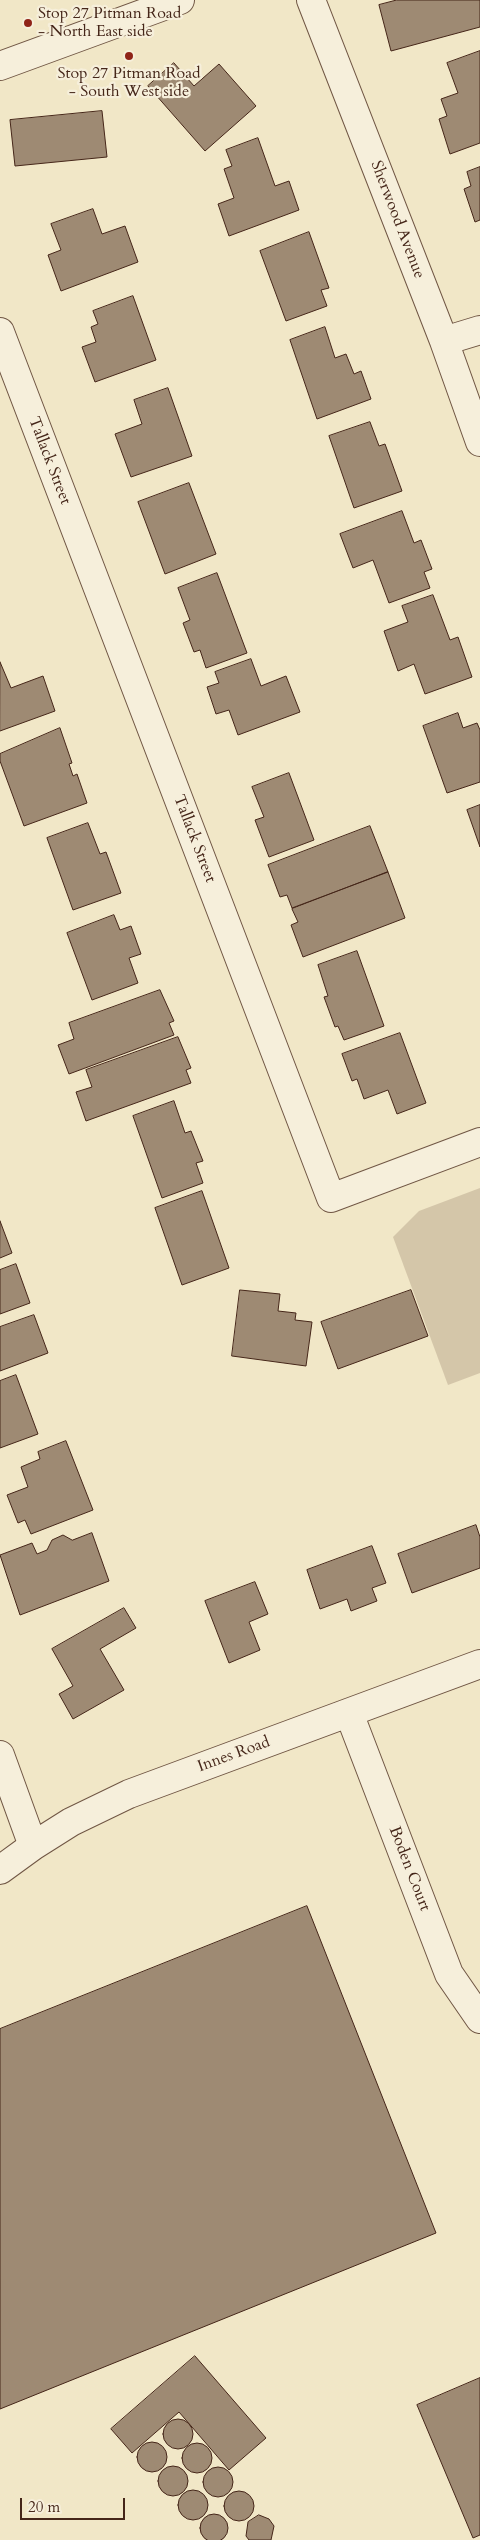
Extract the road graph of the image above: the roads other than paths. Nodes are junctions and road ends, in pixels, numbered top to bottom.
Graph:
1 (180, 0) edge
2 (310, 0) edge
3 (0, 66) edge
4 (480, 330) edge
5 (0, 332) edge
6 (444, 341) junction
7 (480, 442) edge
8 (480, 1142) edge
9 (480, 1664) edge
10 (349, 1713) junction
11 (0, 1755) edge
12 (33, 1846) junction
13 (0, 1870) edge
14 (480, 2019) edge

1 - 3 street
2 - 6 street, Sherwood Avenue
4 - 6 street
5 - 8 street, Tallack Street
6 - 7 street, Sherwood Avenue
9 - 10 street, Innes Road
10 - 12 street, Innes Road
10 - 14 street, Boden Court
11 - 12 street
12 - 13 street, Innes Road

